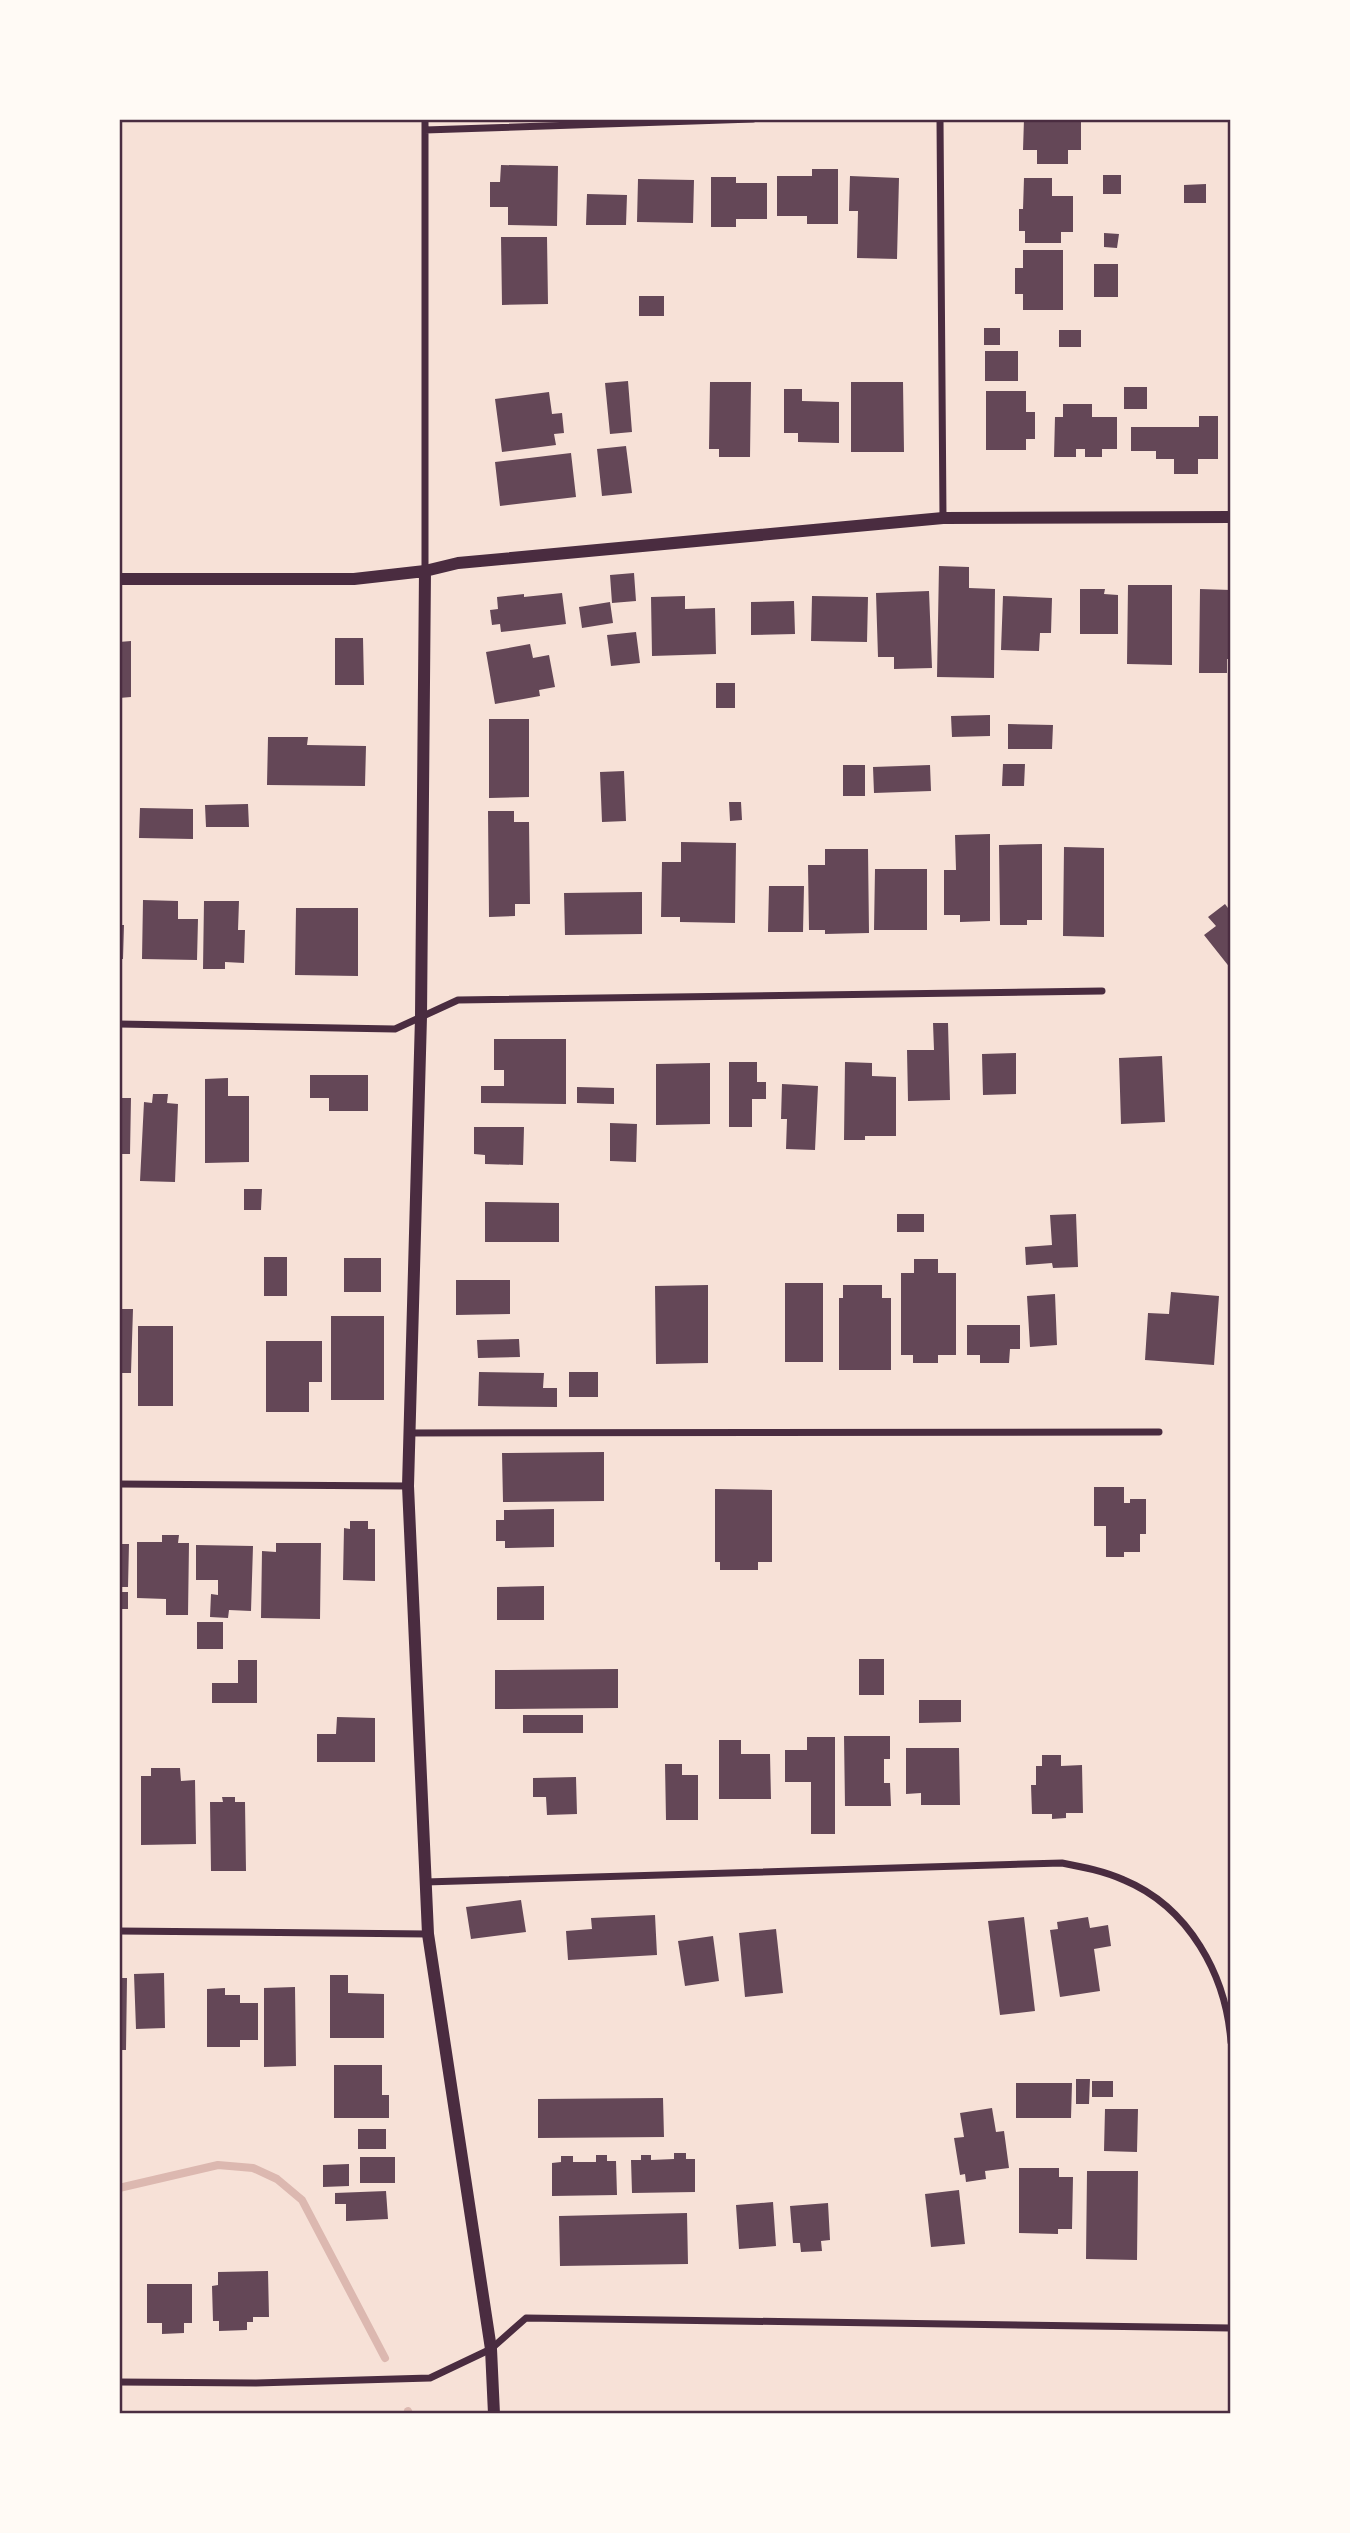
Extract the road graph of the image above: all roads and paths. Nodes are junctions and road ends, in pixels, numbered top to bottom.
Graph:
1 (425, 119) edge
2 (753, 119) edge
3 (940, 119) edge
4 (425, 130) junction
5 (1231, 517) edge
6 (943, 518) junction
7 (425, 571) junction
8 (119, 579) edge
9 (1102, 991) dead end
10 (421, 1017) junction
11 (119, 1024) edge
12 (1159, 1432) dead end
13 (408, 1433) junction
14 (119, 1484) edge
15 (408, 1486) junction
16 (425, 1882) junction
17 (119, 1931) edge
18 (428, 1934) junction
19 (1231, 2042) edge
20 (1231, 2328) edge
21 (491, 2349) junction
22 (119, 2382) edge
23 (494, 2414) edge

1 - 4 street
2 - 4 street
3 - 6 street
4 - 7 street
5 - 6 street
6 - 7 street
7 - 8 street
7 - 10 street
9 - 10 street
10 - 11 street
10 - 13 street
12 - 13 street
13 - 15 street
14 - 15 street
15 - 16 street
16 - 18 street
16 - 19 street
17 - 18 street
18 - 21 street
20 - 21 street
21 - 22 street
21 - 23 street

